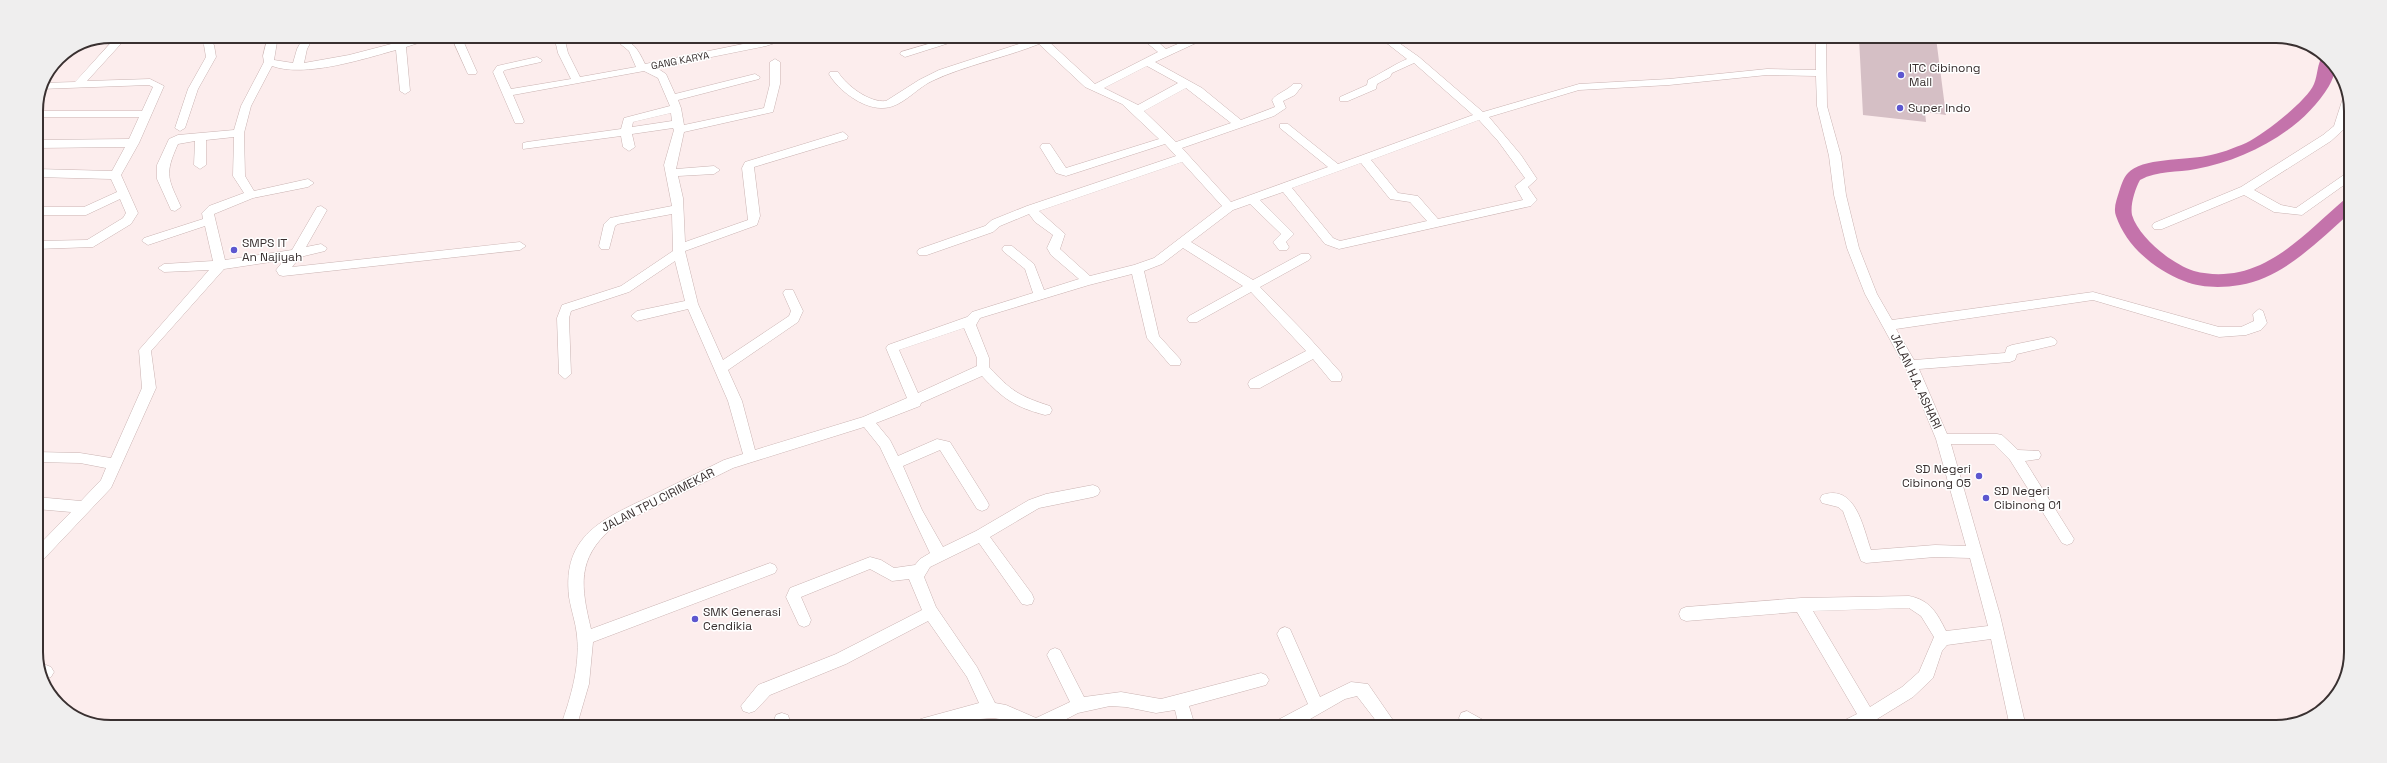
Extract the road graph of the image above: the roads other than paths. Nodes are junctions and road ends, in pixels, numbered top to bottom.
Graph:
1 (116, 43) edge
2 (207, 43) edge
3 (271, 43) edge
4 (305, 43) edge
5 (409, 43) edge
6 (459, 43) edge
7 (560, 43) edge
8 (625, 43) edge
9 (748, 43) edge
10 (765, 43) edge
11 (943, 43) edge
12 (1028, 43) edge
13 (1047, 43) edge
14 (1152, 43) edge
15 (1189, 43) edge
16 (1393, 43) edge
17 (1821, 43) edge
18 (401, 45) junction
19 (750, 47) junction
20 (1165, 53) junction
21 (905, 54) dead end
22 (1415, 59) junction
23 (537, 60) dead end
24 (269, 62) junction
25 (775, 62) dead end
26 (1148, 62) junction
27 (298, 65) junction
28 (643, 68) junction
29 (472, 72) dead end
30 (1820, 73) junction
31 (834, 74) dead end
32 (755, 77) dead end
33 (577, 81) junction
34 (1187, 83) junction
35 (78, 84) junction
36 (48, 86) edge
37 (1297, 86) dead end
38 (1095, 88) junction
39 (405, 91) dead end
40 (508, 93) junction
41 (1344, 99) dead end
42 (674, 103) junction
43 (1137, 110) junction
44 (43, 114) edge
45 (147, 114) junction
46 (1482, 116) junction
47 (519, 121) dead end
48 (2344, 124) edge
49 (1240, 125) junction
50 (1284, 126) dead end
51 (679, 127) junction
52 (180, 128) dead end
53 (626, 131) junction
54 (239, 133) junction
55 (844, 136) dead end
56 (200, 137) junction
57 (134, 143) junction
58 (43, 144) edge
59 (1171, 144) junction
60 (527, 146) dead end
61 (629, 147) dead end
62 (1046, 147) dead end
63 (1184, 157) junction
64 (1364, 159) junction
65 (200, 165) dead end
66 (1336, 168) junction
67 (714, 170) dead end
68 (43, 173) edge
69 (671, 173) junction
70 (115, 176) junction
71 (2344, 178) edge
72 (308, 183) dead end
73 (1284, 186) junction
74 (2245, 190) junction
75 (122, 194) junction
76 (251, 195) junction
77 (1252, 199) junction
78 (175, 207) dead end
79 (1229, 207) junction
80 (677, 209) junction
81 (1031, 209) junction
82 (321, 210) dead end
83 (43, 211) edge
84 (209, 221) junction
85 (1436, 224) junction
86 (2158, 226) dead end
87 (148, 241) dead end
88 (1182, 242) junction
89 (43, 245) edge
90 (520, 246) dead end
91 (605, 246) dead end
92 (1282, 247) dead end
93 (321, 248) dead end
94 (1008, 249) dead end
95 (679, 251) junction
96 (923, 252) dead end
97 (296, 254) junction
98 (1305, 257) dead end
99 (220, 265) junction
100 (164, 268) dead end
101 (1137, 269) junction
102 (1088, 281) junction
103 (1251, 285) junction
104 (789, 293) dead end
105 (1040, 296) junction
106 (692, 304) junction
107 (2259, 314) dead end
108 (638, 316) dead end
109 (1193, 319) dead end
110 (970, 321) junction
111 (1890, 325) junction
112 (2051, 342) dead end
113 (1315, 352) junction
114 (1175, 362) dead end
115 (1910, 365) junction
116 (721, 368) junction
117 (983, 368) junction
118 (565, 374) dead end
119 (1336, 377) dead end
120 (1255, 384) dead end
121 (915, 402) junction
122 (1045, 410) dead end
123 (867, 421) junction
124 (1943, 439) junction
125 (2034, 455) dead end
126 (750, 456) junction
127 (2015, 456) junction
128 (43, 457) edge
129 (115, 464) junction
130 (895, 464) junction
131 (1093, 491) dead end
132 (1827, 499) dead end
133 (43, 504) edge
134 (982, 505) dead end
135 (86, 507) junction
136 (981, 535) junction
137 (2067, 539) dead end
138 (43, 549) edge
139 (1973, 552) junction
140 (938, 556) junction
141 (770, 569) dead end
142 (918, 571) junction
143 (1026, 599) dead end
144 (1801, 605) junction
145 (932, 612) junction
146 (1686, 614) dead end
147 (804, 620) dead end
148 (1997, 632) junction
149 (1285, 634) dead end
150 (585, 638) junction
151 (1943, 640) junction
152 (1055, 655) dead end
153 (1261, 680) dead end
154 (1180, 701) junction
155 (1080, 705) junction
156 (749, 706) dead end
157 (1317, 707) junction
158 (989, 708) junction
159 (1867, 717) junction
160 (570, 720) edge
161 (943, 720) edge
162 (1023, 720) edge
163 (1049, 720) edge
164 (1185, 720) edge
165 (1293, 720) edge
166 (1384, 720) edge
167 (1861, 720) edge
168 (2016, 720) edge

1 - 35 street
2 - 52 street
3 - 24 street
4 - 27 street
5 - 18 street
6 - 29 street
7 - 33 street
8 - 28 street
9 - 19 street
10 - 19 street, GANG KARYA
11 - 21 street
12 - 31 street
13 - 38 street
14 - 20 street
15 - 20 street
16 - 22 street
17 - 30 street, JALAN H.A. ASHARI
18 - 27 street
18 - 39 street
19 - 28 street, GANG KARYA
20 - 26 street
22 - 41 street
22 - 46 street
23 - 40 street
24 - 27 street
24 - 54 street
25 - 51 street
26 - 34 street
26 - 38 street
28 - 33 street, GANG KARYA
28 - 42 street
30 - 46 street
30 - 111 street, JALAN H.A. ASHARI
32 - 42 street
33 - 40 street, GANG KARYA
34 - 43 street
34 - 49 street
35 - 36 street
35 - 45 street
37 - 49 street
38 - 43 street
40 - 47 street
42 - 51 street
42 - 53 street
43 - 59 street
44 - 45 street
45 - 57 street
46 - 64 street
46 - 85 street
48 - 74 street
49 - 59 street
50 - 66 street
51 - 53 street
51 - 69 street
53 - 60 street
53 - 61 street
54 - 56 street
54 - 76 street
55 - 95 street
56 - 65 street
56 - 78 street
57 - 58 street
57 - 70 street
59 - 62 street
59 - 63 street
63 - 79 street
63 - 81 street
64 - 66 street
64 - 85 street
66 - 73 street
67 - 69 street
68 - 70 street
69 - 80 street
70 - 75 street
71 - 74 street
72 - 76 street
73 - 77 street
73 - 85 street
74 - 86 street
75 - 83 street
75 - 89 street
76 - 84 street
77 - 79 street
77 - 92 street
79 - 88 street
80 - 91 street
80 - 95 street
81 - 96 street
81 - 102 street
82 - 97 street
84 - 87 street
84 - 99 street
88 - 101 street
88 - 103 street
90 - 97 street
93 - 97 street
94 - 105 street
95 - 106 street
95 - 118 street
97 - 99 street
98 - 103 street
99 - 100 street
99 - 129 street
101 - 102 street
101 - 114 street
102 - 105 street
103 - 109 street
103 - 113 street
104 - 116 street
105 - 110 street
106 - 108 street
106 - 116 street
107 - 111 street
110 - 117 street
110 - 121 street
111 - 115 street, JALAN H.A. ASHARI
112 - 115 street
113 - 119 street
113 - 120 street
115 - 124 street, JALAN H.A. ASHARI
116 - 126 street
117 - 121 street, JALAN TPU CIRIMEKAR
117 - 122 street
121 - 123 street, JALAN TPU CIRIMEKAR
123 - 126 street, JALAN TPU CIRIMEKAR
123 - 130 street
124 - 127 street
124 - 139 street, JALAN H.A. ASHARI
125 - 127 street
126 - 150 street, JALAN TPU CIRIMEKAR
127 - 137 street
128 - 129 street
129 - 135 street
130 - 134 street
130 - 140 street
131 - 136 street
132 - 139 street
133 - 135 street
135 - 138 street
136 - 140 street
136 - 143 street
139 - 148 street, JALAN H.A. ASHARI
140 - 142 street
141 - 150 street
142 - 145 street
142 - 147 street
144 - 146 street
144 - 151 street
144 - 159 street
145 - 156 street
145 - 158 street
148 - 151 street
148 - 168 street, JALAN H.A. ASHARI
149 - 157 street
150 - 160 street, JALAN TPU CIRIMEKAR
151 - 159 street
152 - 155 street
153 - 154 street
154 - 155 street
154 - 164 street
155 - 163 street
157 - 165 street
157 - 166 street
158 - 161 street
158 - 162 street
159 - 167 street

